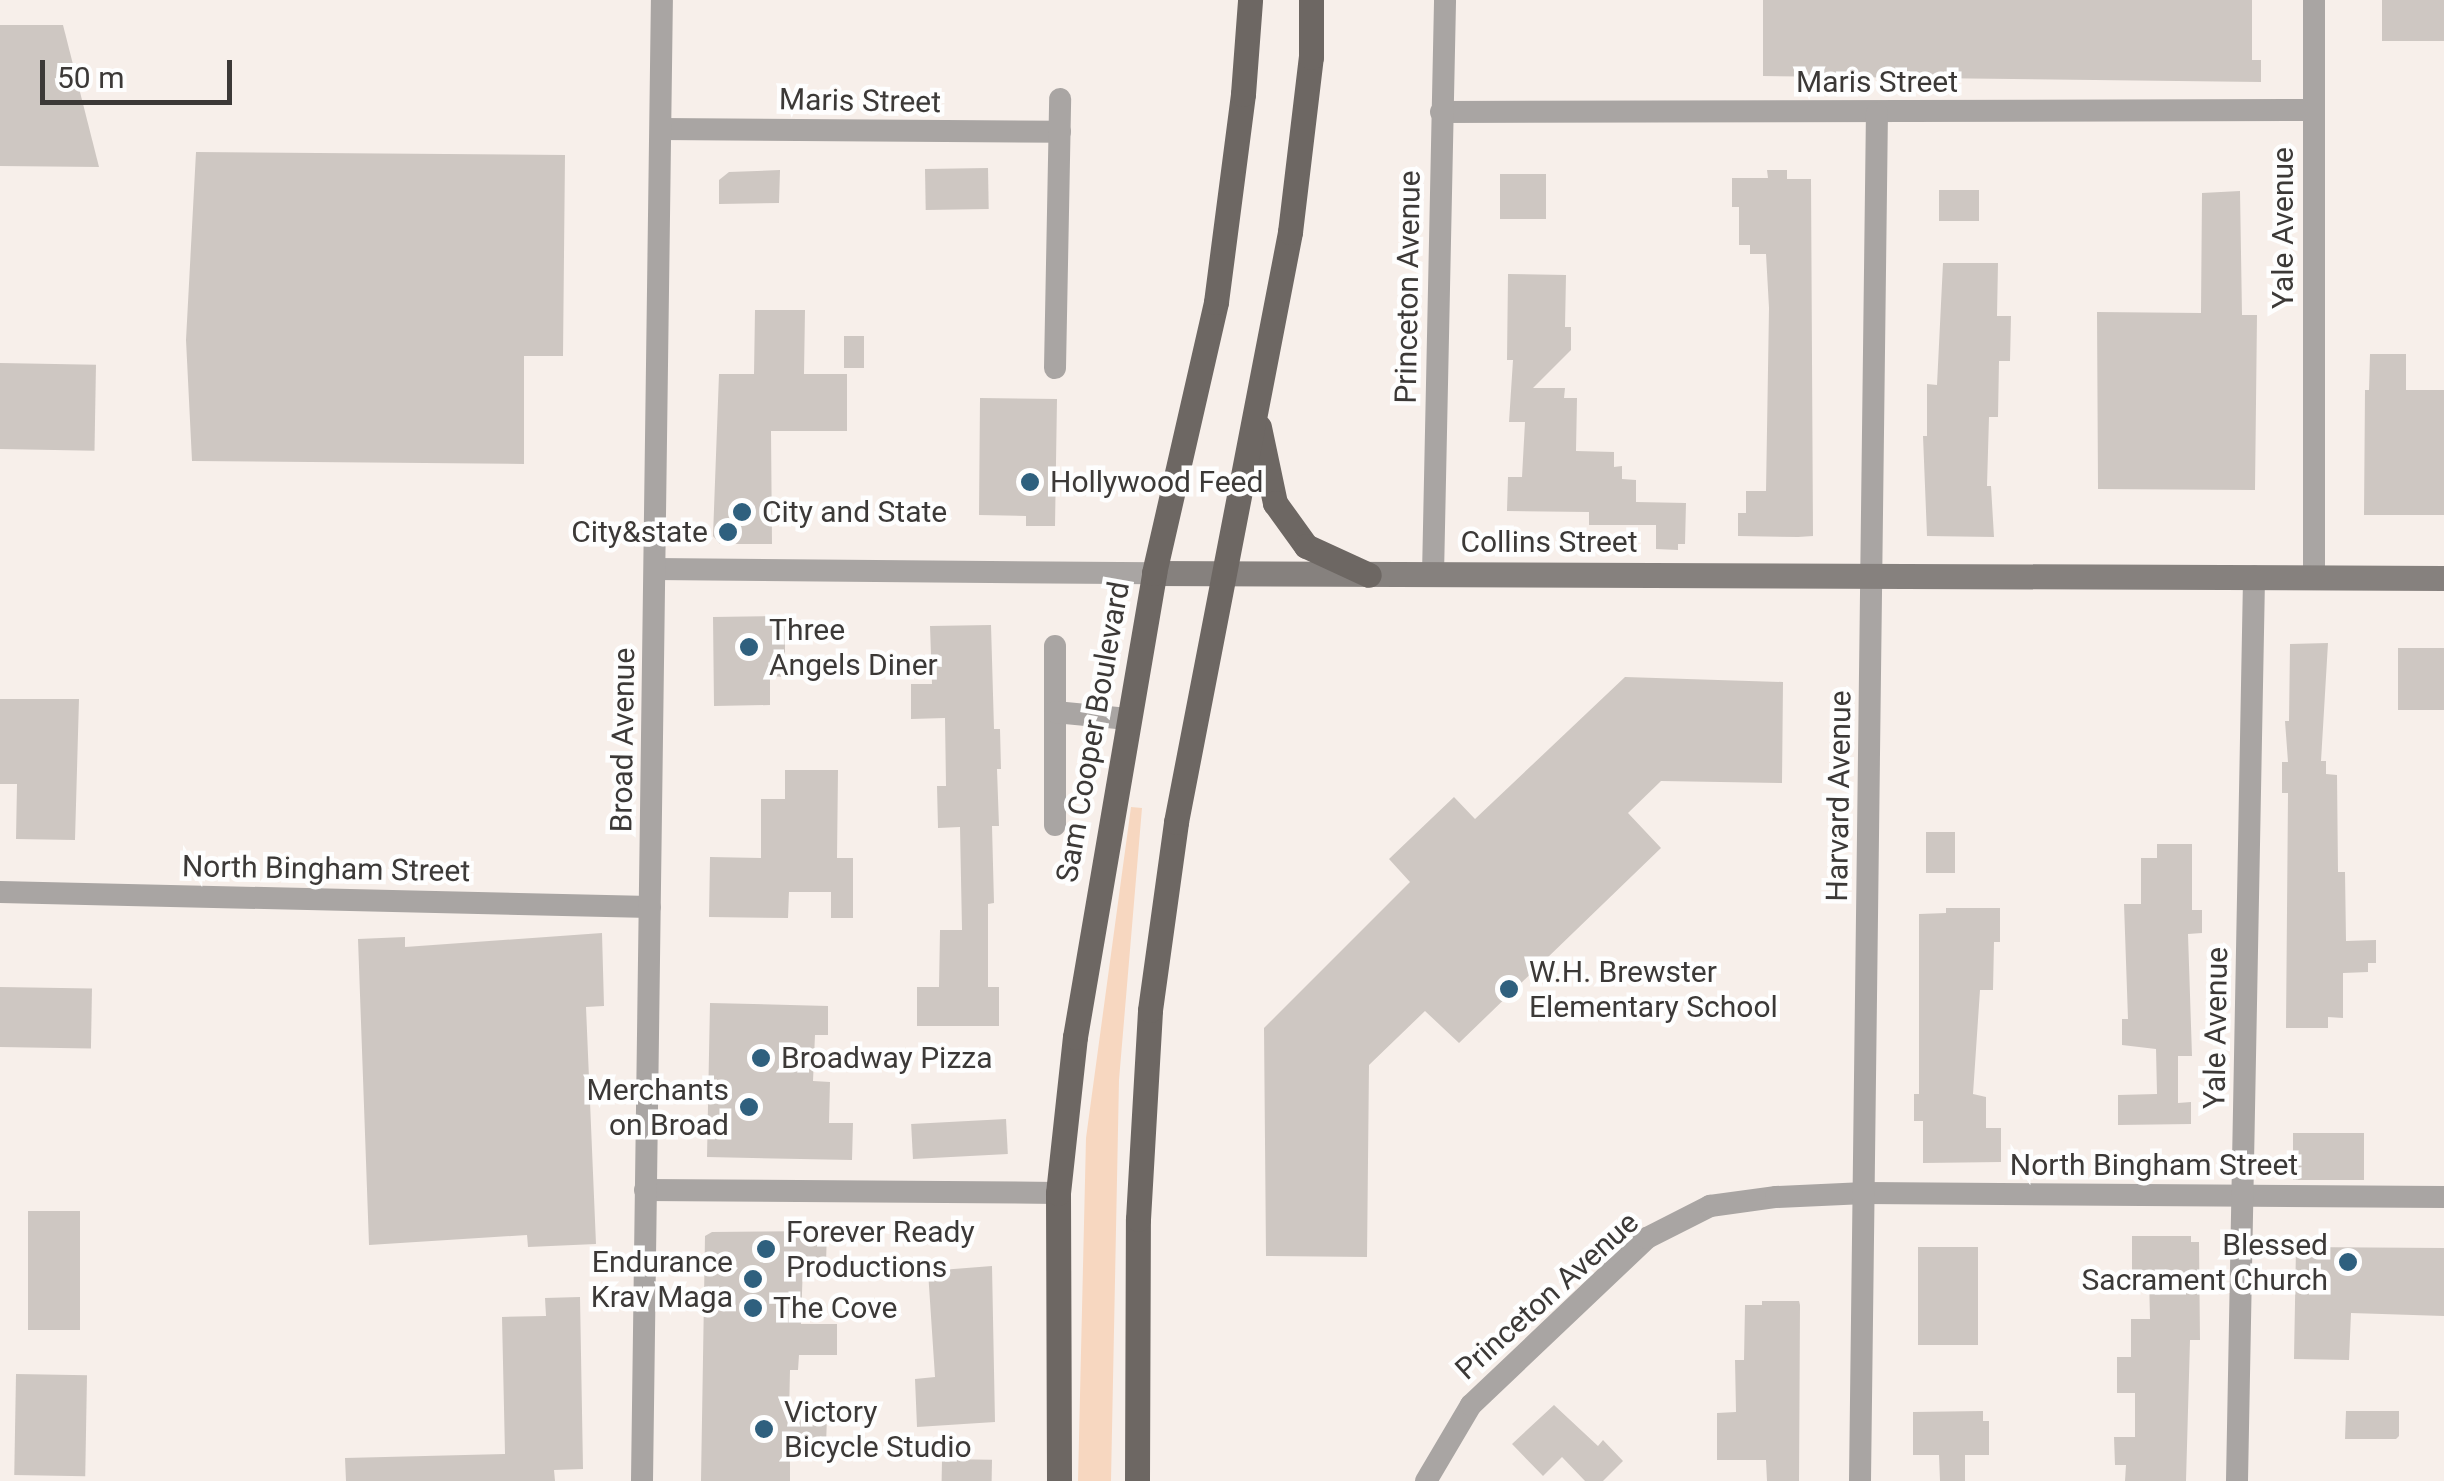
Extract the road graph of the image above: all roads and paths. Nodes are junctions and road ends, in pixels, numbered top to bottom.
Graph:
1 (662, 0) edge
2 (1250, 0) edge
3 (1312, 0) edge
4 (1445, 0) edge
5 (2314, 0) edge
6 (1060, 99) dead end
7 (2313, 110) junction
8 (1441, 112) junction
9 (1877, 112) junction
10 (661, 129) junction
11 (1060, 132) junction
12 (1055, 368) dead end
13 (1257, 411) junction
14 (655, 569) junction
15 (1872, 573) junction
16 (1154, 574) junction
17 (1225, 574) junction
18 (1369, 575) junction
19 (1433, 575) junction
20 (2254, 576) junction
21 (2314, 576) junction
22 (2444, 578) edge
23 (1055, 646) dead end
24 (1055, 712) junction
25 (1128, 719) junction
26 (1055, 826) dead end
27 (0, 892) edge
28 (650, 906) junction
29 (645, 1190) junction
30 (1864, 1193) junction
31 (1058, 1194) junction
32 (2243, 1196) junction
33 (2444, 1197) edge
34 (642, 1481) edge
35 (1059, 1481) edge
36 (1137, 1481) edge
37 (1426, 1481) edge
38 (1860, 1481) edge
39 (2237, 1481) edge

1 - 10 street, Broad Avenue
2 - 16 main road, Sam Cooper Boulevard
3 - 13 main road
4 - 8 street, Princeton Avenue
5 - 7 street, Yale Avenue
6 - 11 street
7 - 9 street, Maris Street
7 - 21 street, Yale Avenue
8 - 9 street, Maris Street
8 - 19 street, Princeton Avenue
9 - 15 street, Harvard Avenue
10 - 11 street, Maris Street
10 - 14 street, Broad Avenue
11 - 12 street
13 - 17 main road
13 - 18 main road
14 - 16 street, Collins Street
14 - 28 street, Broad Avenue
15 - 19 street, Collins Street
15 - 20 street, Collins Street
15 - 30 street, Harvard Avenue
16 - 17 street, Collins Street
16 - 25 main road, Sam Cooper Boulevard
17 - 18 street, Collins Street
17 - 36 main road
18 - 19 street, Collins Street
20 - 21 street, Collins Street
20 - 32 street, Yale Avenue
21 - 22 street, Collins Street
23 - 24 street
24 - 25 street
24 - 26 street
25 - 31 main road, Sam Cooper Boulevard
27 - 28 street, North Bingham Street
28 - 29 street, Broad Avenue
29 - 31 street
29 - 34 street, Broad Avenue
30 - 32 street, North Bingham Street
30 - 37 street, Princeton Avenue
30 - 38 street, Harvard Avenue
31 - 35 main road, Sam Cooper Boulevard
32 - 33 street, North Bingham Street
32 - 39 street, Yale Avenue

